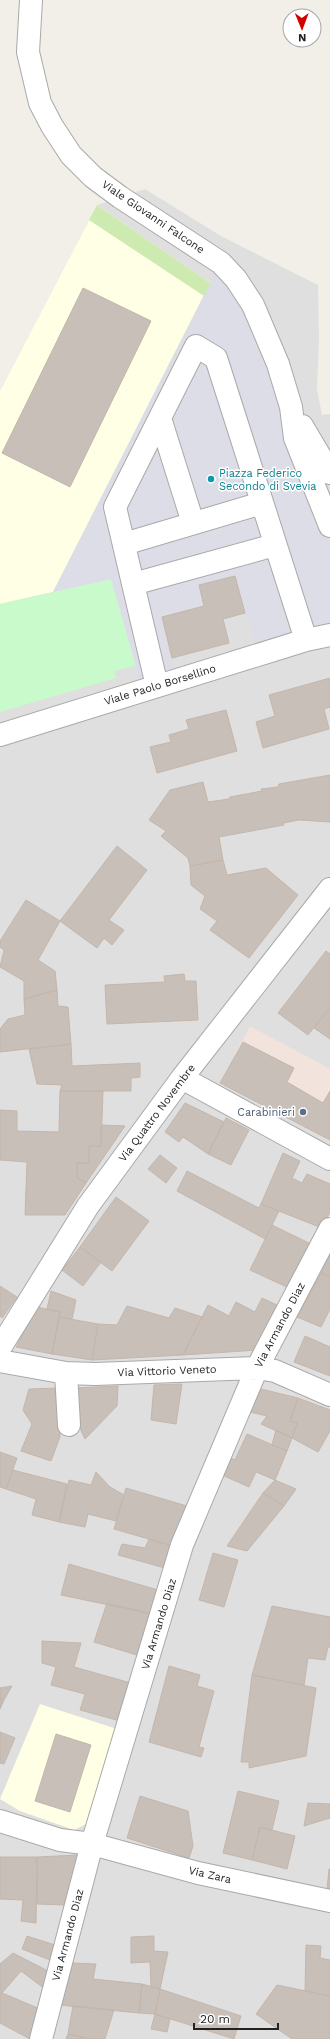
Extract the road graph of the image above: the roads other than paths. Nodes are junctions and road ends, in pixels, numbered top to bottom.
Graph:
1 (31, 0) edge
2 (291, 407) junction
3 (160, 418) junction
4 (330, 473) edge
5 (262, 503) junction
6 (193, 523) junction
7 (330, 526) edge
8 (124, 544) junction
9 (275, 545) junction
10 (133, 584) junction
11 (322, 635) edge
12 (157, 686) junction
13 (0, 735) edge
14 (330, 889) edge
15 (182, 1078) junction
16 (330, 1159) edge
17 (330, 1230) edge
18 (0, 1348) edge
19 (0, 1361) edge
20 (257, 1368) junction
21 (66, 1373) junction
22 (330, 1395) edge
23 (69, 1425) dead end
24 (0, 1821) edge
25 (92, 1844) junction
26 (330, 1901) edge
27 (41, 2039) edge

1 - 2 street, Viale Giovanni Falcone
2 - 4 street
2 - 7 street
3 - 5 street
3 - 6 street
3 - 8 street
5 - 6 street
5 - 9 street
6 - 8 street
8 - 10 street
9 - 10 street
9 - 11 street
10 - 12 street
11 - 12 street, Viale Paolo Borsellino
12 - 13 street, Viale Paolo Borsellino
14 - 15 street, Via Quattro Novembre
15 - 16 street
15 - 18 street, Via Quattro Novembre
17 - 20 street, Via Armando Diaz
19 - 21 street, Via Vittorio Veneto
20 - 21 street, Via Vittorio Veneto
20 - 22 street, Via Vittorio Veneto
20 - 25 street, Via Armando Diaz
21 - 23 street
24 - 25 street, Via Zara
25 - 26 street, Via Zara
25 - 27 street, Via Armando Diaz

